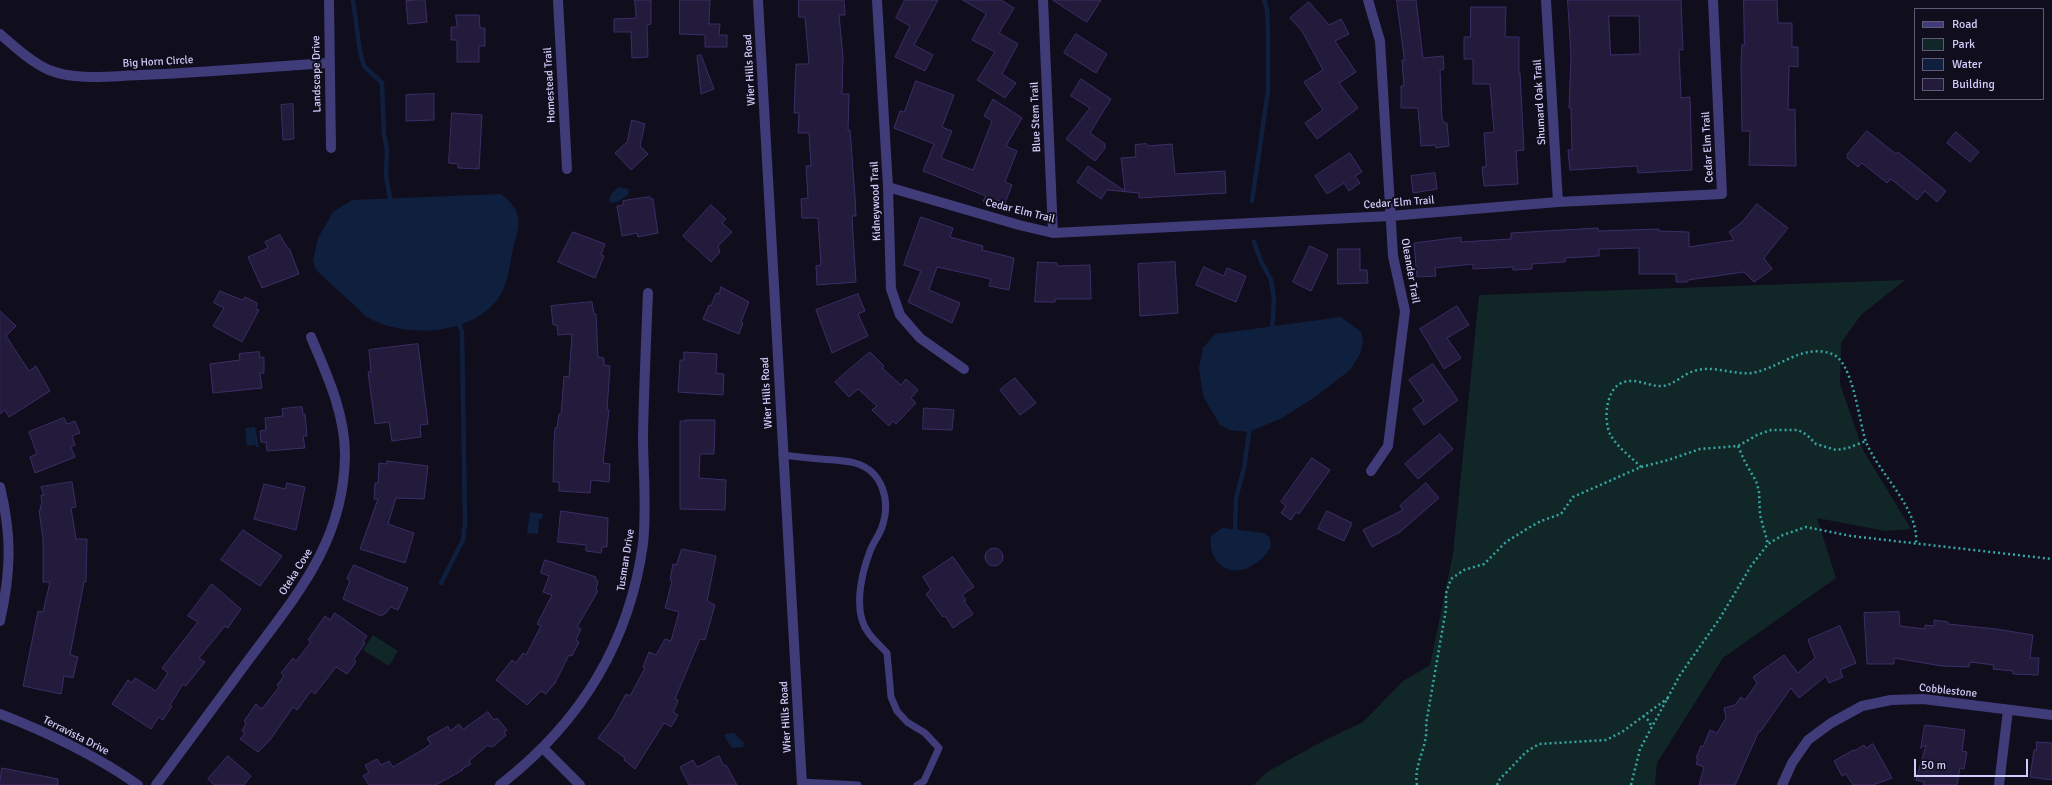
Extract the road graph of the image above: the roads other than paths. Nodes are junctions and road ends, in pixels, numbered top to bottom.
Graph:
1 (329, 0) edge
2 (558, 0) edge
3 (758, 0) edge
4 (877, 0) edge
5 (1043, 0) edge
6 (1368, 0) edge
7 (1546, 0) edge
8 (1713, 0) edge
9 (0, 34) edge
10 (328, 63) junction
11 (330, 148) dead end
12 (566, 169) dead end
13 (888, 187) junction
14 (1558, 202) junction
15 (1390, 216) junction
16 (1053, 233) junction
17 (648, 293) dead end
18 (311, 337) dead end
19 (964, 369) dead end
20 (782, 455) junction
21 (1371, 471) dead end
22 (0, 487) edge
23 (0, 621) edge
24 (2008, 710) junction
25 (0, 714) edge
26 (2052, 715) edge
27 (542, 748) junction
28 (802, 783) edge
29 (138, 785) edge
30 (156, 785) edge
31 (500, 785) edge
32 (580, 785) edge
33 (858, 785) edge
34 (917, 785) edge
35 (1782, 785) edge
36 (1999, 785) edge

1 - 10 street, Landscape Drive
2 - 12 street, Homestead Trail
3 - 20 street, Wier Hills Road
4 - 13 street, Kidneywood Trail
5 - 16 street, Blue Stem Trail
6 - 15 street, Oleander Trail
7 - 14 street, Shumard Oak Trail
8 - 14 street, Cedar Elm Trail
9 - 10 street, Big Horn Circle
10 - 11 street, Landscape Drive
13 - 16 street, Cedar Elm Trail
13 - 19 street, Kidneywood Trail
14 - 15 street, Cedar Elm Trail
15 - 16 street, Cedar Elm Trail
15 - 21 street, Oleander Trail
17 - 27 street, Tusman Drive
18 - 30 street, Oteka Cove
20 - 28 street, Wier Hills Road
20 - 34 lane
22 - 23 street
24 - 26 street, Cobblestone
24 - 35 street, Cobblestone
24 - 36 street
25 - 29 street, Terravista Drive
27 - 31 street, Tusman Drive
27 - 32 street
28 - 33 lane

